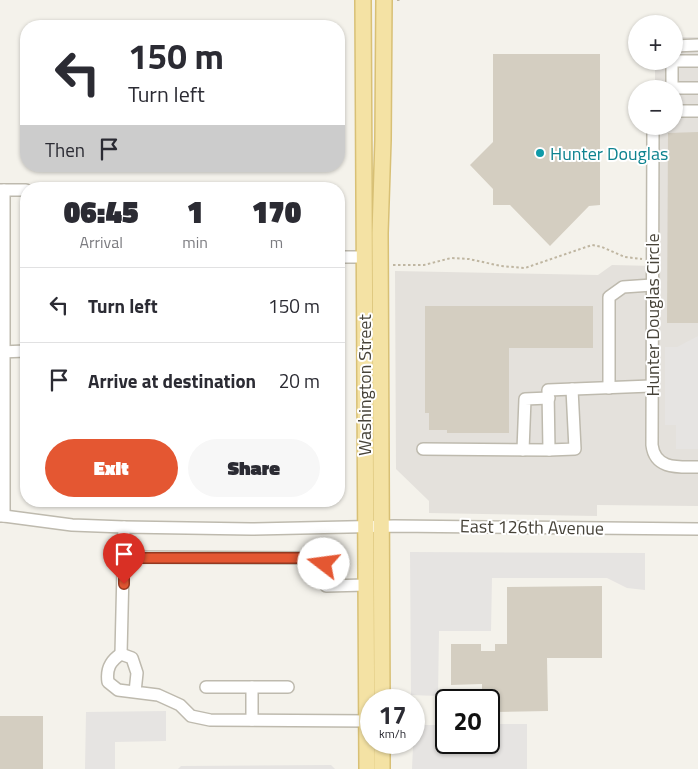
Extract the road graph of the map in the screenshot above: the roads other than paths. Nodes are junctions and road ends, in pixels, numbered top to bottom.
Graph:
1 (363, 0) edge
2 (384, 0) edge
3 (698, 45) edge
4 (683, 46) edge
5 (683, 61) edge
6 (698, 61) edge
7 (683, 88) edge
8 (698, 88) edge
9 (683, 110) edge
10 (698, 110) edge
11 (653, 135) edge
12 (2, 190) edge
13 (20, 190) edge
14 (345, 256) edge
15 (364, 257) junction
16 (652, 285) junction
17 (2, 352) edge
18 (20, 352) edge
19 (651, 386) junction
20 (609, 388) junction
21 (572, 389) junction
22 (549, 398) junction
23 (422, 449) dead end
24 (523, 450) junction
25 (550, 450) junction
26 (698, 467) edge
27 (2, 516) edge
28 (365, 526) junction
29 (381, 526) junction
30 (124, 527) junction
31 (698, 529) edge
32 (124, 558) junction
33 (366, 585) junction
34 (122, 654) junction
35 (206, 687) dead end
36 (252, 688) junction
37 (288, 688) dead end
38 (368, 689) edge
39 (382, 689) edge
40 (136, 692) junction
41 (252, 720) junction
42 (360, 722) edge
43 (368, 754) edge
44 (382, 754) edge
45 (367, 769) edge
46 (382, 769) edge

1 - 15 main road, Washington Street
2 - 29 main road, Washington Street
3 - 4 street
5 - 6 street
7 - 8 street
9 - 10 street
11 - 16 street, Hunter Douglas Circle
12 - 13 street
12 - 17 street
14 - 15 street
15 - 28 main road, Washington Street
16 - 19 street, Hunter Douglas Circle
16 - 20 street
17 - 18 street
17 - 27 street
19 - 20 street
19 - 26 street, Hunter Douglas Circle
20 - 21 street
21 - 22 street
21 - 25 street
22 - 24 street
22 - 25 street
23 - 24 street
24 - 25 street
27 - 30 street, East 126th Avenue
28 - 29 street, East 126th Avenue
28 - 30 street, East 126th Avenue
28 - 33 main road, Washington Street
29 - 31 street, East 126th Avenue
29 - 39 main road, Washington Street
30 - 32 street
32 - 33 street
32 - 34 street
33 - 38 main road, Washington Street
34 - 40 street
34 - 40 street
35 - 36 street
36 - 37 street
36 - 41 street
40 - 41 street
41 - 42 street
43 - 45 main road, Washington Street
44 - 46 main road

